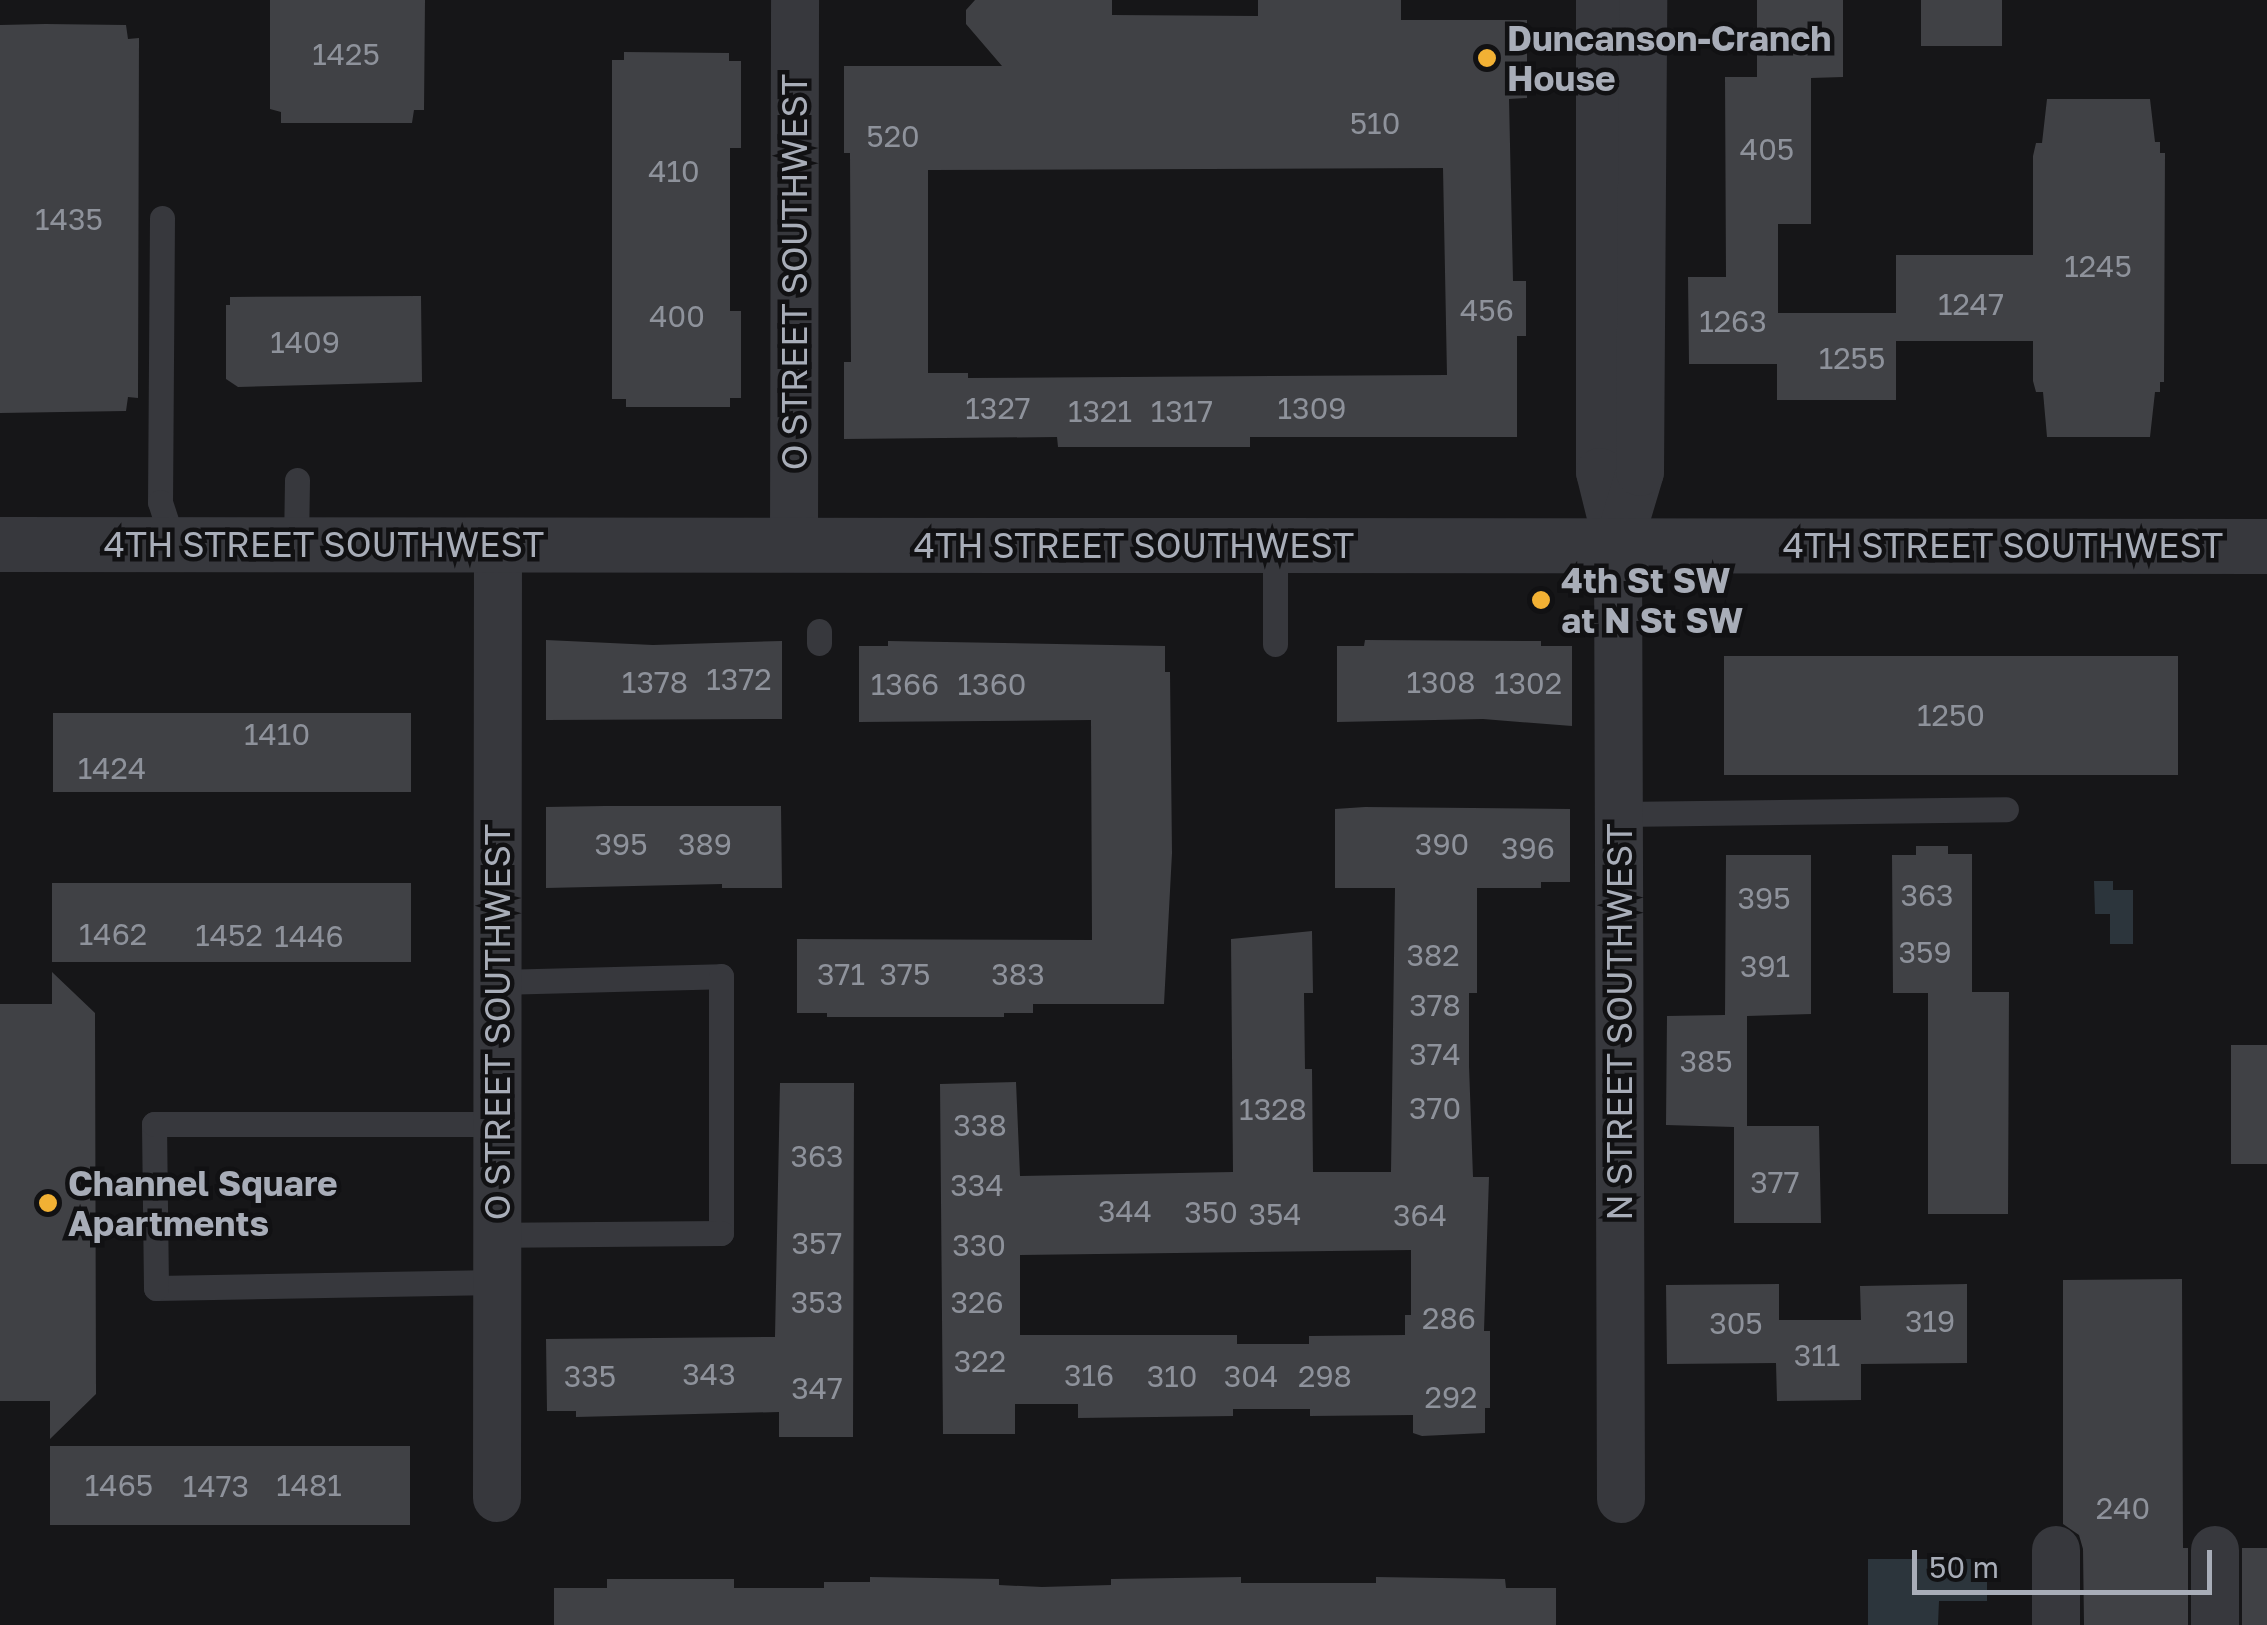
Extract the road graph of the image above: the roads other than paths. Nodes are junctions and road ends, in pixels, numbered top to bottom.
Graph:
1 (795, 0) edge
2 (1600, 0) edge
3 (1642, 0) edge
4 (162, 218) dead end
5 (297, 480) dead end
6 (0, 544) edge
7 (296, 544) junction
8 (794, 544) junction
9 (174, 545) junction
10 (498, 545) junction
11 (1274, 545) junction
12 (1618, 545) junction
13 (2267, 546) edge
14 (1274, 644) dead end
15 (2006, 809) dead end
16 (1620, 814) junction
17 (497, 982) junction
18 (497, 1124) junction
19 (497, 1235) junction
20 (496, 1282) junction
21 (497, 1498) dead end
22 (1621, 1499) dead end
23 (2056, 1550) dead end
24 (2215, 1550) dead end
25 (2056, 1625) edge
26 (2215, 1625) edge

1 - 8 street, O STREET SOUTHWEST
2 - 12 street, N STREET SOUTHWEST
3 - 12 street, N STREET SOUTHWEST
4 - 9 lane
5 - 7 lane
6 - 9 street, 4TH STREET SOUTHWEST
7 - 9 street, 4TH STREET SOUTHWEST
7 - 10 street, 4TH STREET SOUTHWEST
8 - 10 street, 4TH STREET SOUTHWEST
8 - 11 street, 4TH STREET SOUTHWEST
10 - 17 street, O STREET SOUTHWEST
11 - 12 street, 4TH STREET SOUTHWEST
11 - 14 lane
12 - 13 street, 4TH STREET SOUTHWEST
12 - 16 street, N STREET SOUTHWEST
15 - 16 lane
16 - 22 street, N STREET SOUTHWEST
17 - 18 street, O STREET SOUTHWEST
17 - 19 lane
18 - 19 street, O STREET SOUTHWEST
18 - 20 lane
19 - 20 street, O STREET SOUTHWEST
20 - 21 street, O STREET SOUTHWEST
23 - 25 street
24 - 26 street

